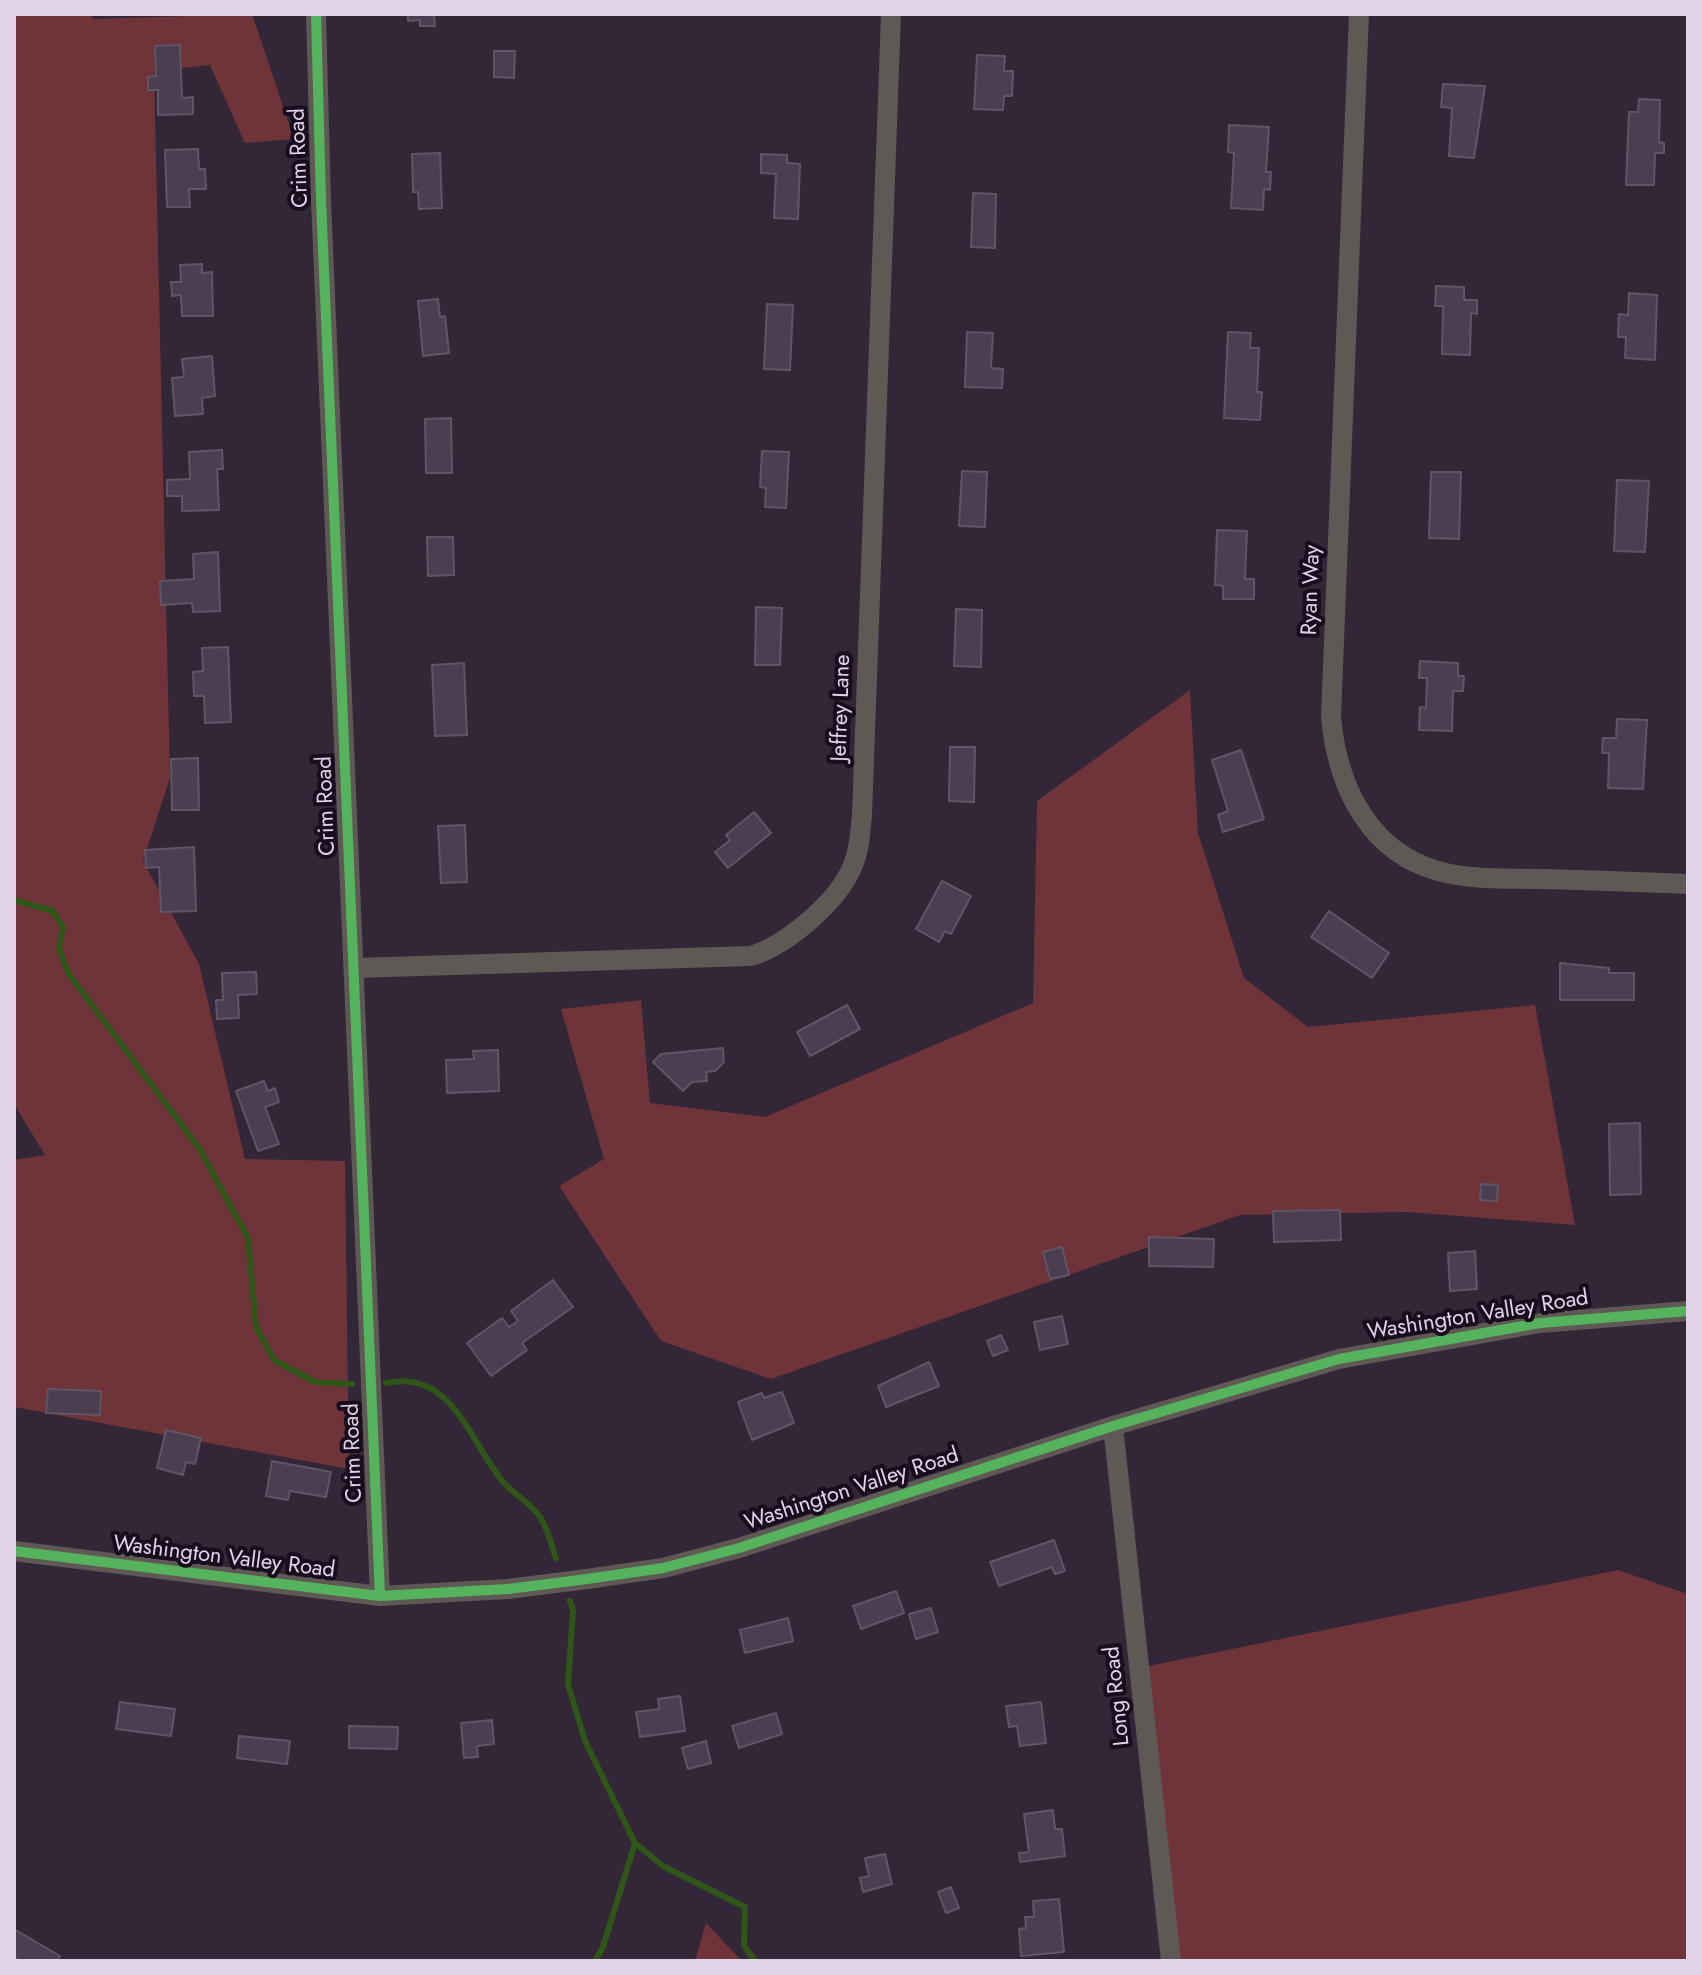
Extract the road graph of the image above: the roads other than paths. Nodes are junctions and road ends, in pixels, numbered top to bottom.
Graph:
1 (316, 14) edge
2 (891, 14) edge
3 (1359, 14) edge
4 (1688, 884) edge
5 (354, 968) junction
6 (1688, 1311) edge
7 (1113, 1426) junction
8 (14, 1551) edge
9 (380, 1596) junction
10 (1171, 1961) edge

1 - 5 street, Crim Road
2 - 5 street, Jeffrey Lane
3 - 4 street, Ryan Way
5 - 9 street, Crim Road
6 - 7 street, Washington Valley Road
7 - 9 street, Washington Valley Road
7 - 10 street, Long Road
8 - 9 street, Washington Valley Road

